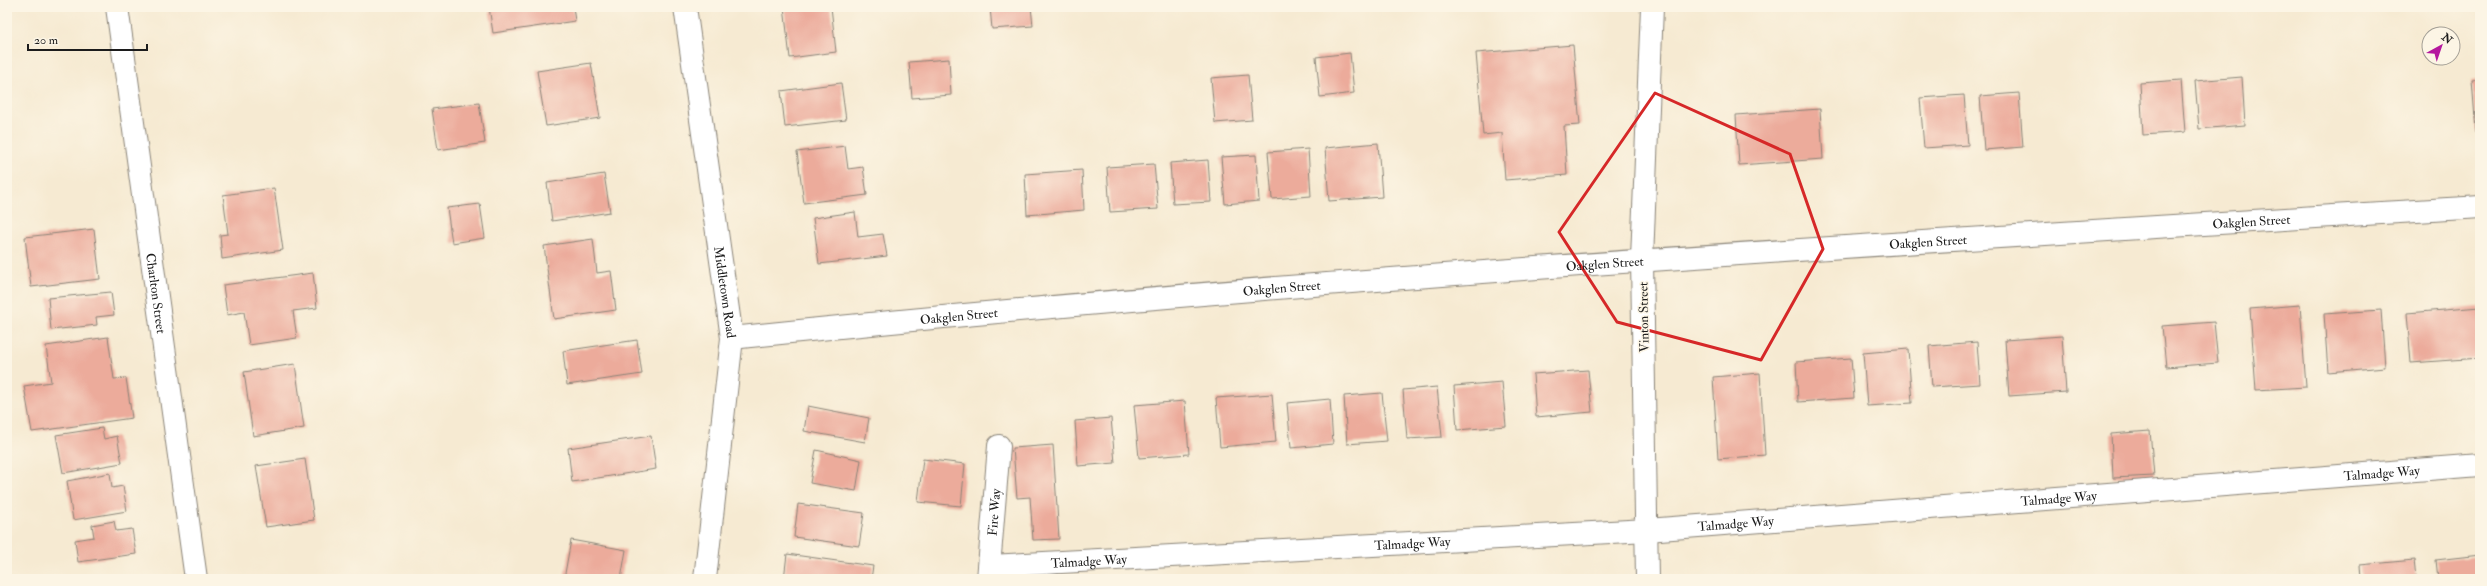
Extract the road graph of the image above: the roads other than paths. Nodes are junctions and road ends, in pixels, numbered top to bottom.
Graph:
1 (117, 7) edge
2 (685, 7) edge
3 (1652, 7) edge
4 (2480, 207) edge
5 (1642, 259) junction
6 (732, 338) junction
7 (999, 446) dead end
8 (2480, 465) edge
9 (1647, 530) junction
10 (989, 572) edge
11 (196, 579) edge
12 (705, 579) edge
13 (1647, 579) edge

1 - 11 street, Charlton Street
2 - 6 street, Middletown Road
3 - 5 street, Vinton Street
4 - 5 street, Oakglen Street
5 - 6 street, Oakglen Street
5 - 9 street, Vinton Street
6 - 12 street, Middletown Road
7 - 10 street, Fire Way
8 - 9 street, Talmadge Way
9 - 10 street, Talmadge Way
9 - 13 street, Vinton Street

